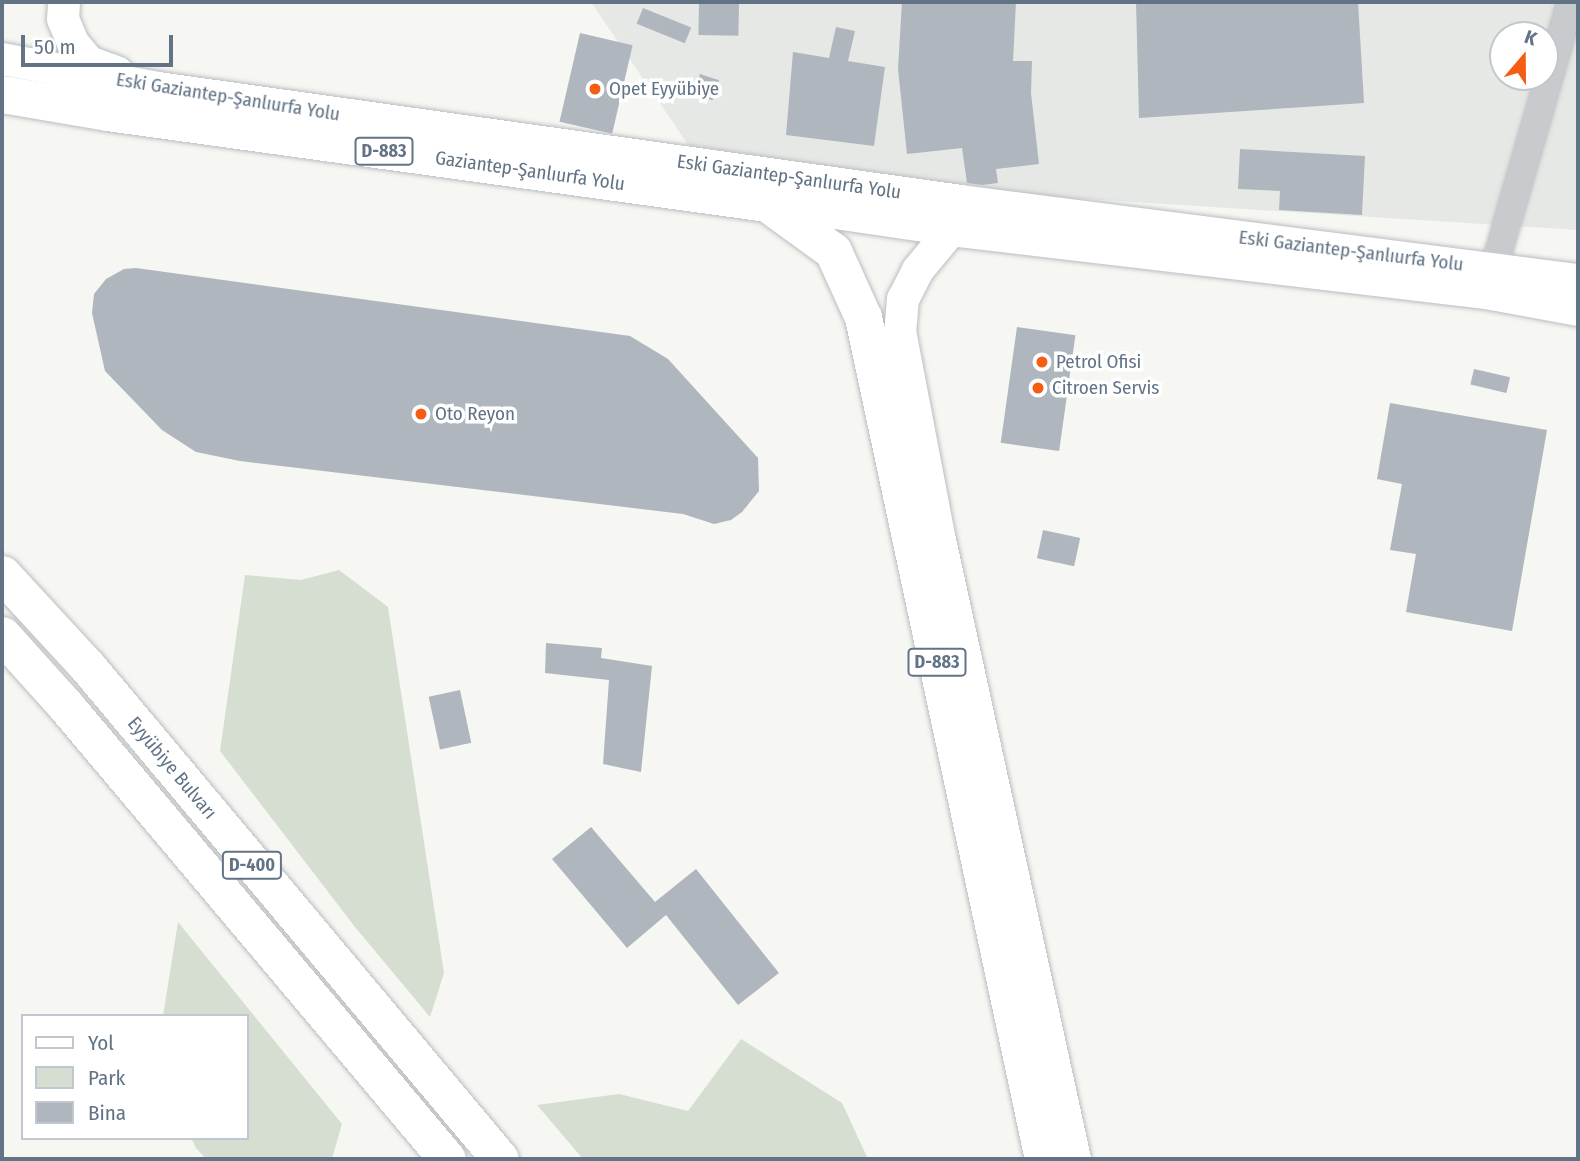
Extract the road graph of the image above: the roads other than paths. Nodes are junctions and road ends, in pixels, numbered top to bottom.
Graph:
1 (64, 2) edge
2 (1571, 2) edge
3 (2, 59) edge
4 (158, 88) junction
5 (2, 94) edge
6 (767, 203) junction
7 (951, 230) junction
8 (1494, 268) junction
9 (1578, 280) edge
10 (1578, 310) edge
11 (2, 574) edge
12 (2, 635) edge
13 (447, 1159) edge
14 (500, 1159) edge
15 (1043, 1159) edge
16 (1075, 1159) edge

1 - 4 main road
2 - 8 street
3 - 4 main road, Eski Gaziantep-Şanlıurfa Yolu
4 - 8 main road, Eski Gaziantep-Şanlıurfa Yolu
5 - 6 highway, Gaziantep-Şanlıurfa Yolu / D-883
6 - 7 main road, Eski Gaziantep-Şanlıurfa Yolu
6 - 15 highway, D-883
7 - 10 main road, Eski Gaziantep-Şanlıurfa Yolu
7 - 16 main road
8 - 9 main road, Eski Gaziantep-Şanlıurfa Yolu
11 - 14 highway, Eyyübiye Bulvarı / D-400
12 - 13 highway, D-400

